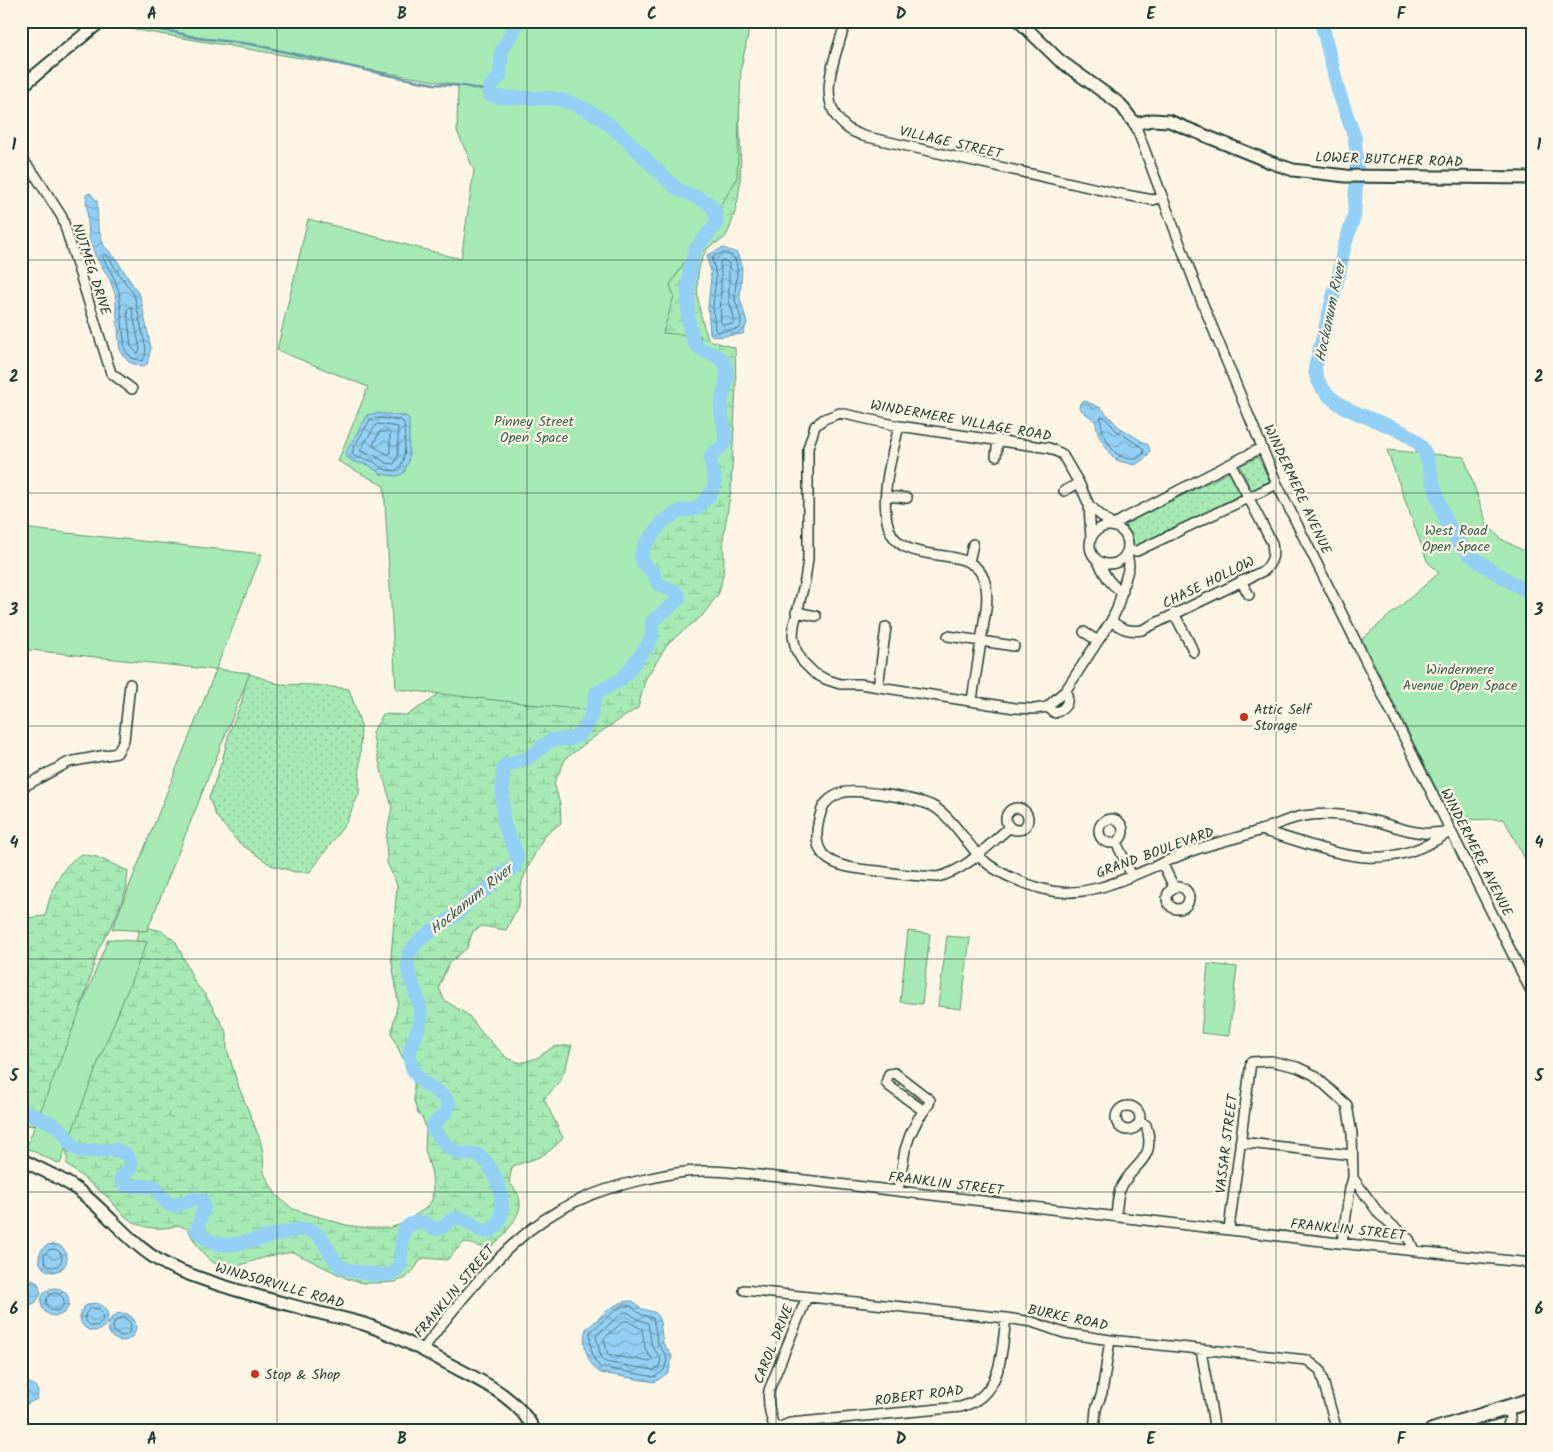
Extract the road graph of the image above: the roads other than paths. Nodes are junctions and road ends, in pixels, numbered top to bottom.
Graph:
1 (101, 21) edge
2 (846, 21) edge
3 (1019, 21) edge
4 (21, 88) edge
5 (1135, 124) junction
6 (21, 158) edge
7 (1532, 178) edge
8 (1162, 198) junction
9 (132, 389) dead end
10 (899, 426) junction
11 (998, 440) junction
12 (1261, 448) junction
13 (996, 456) dead end
14 (1231, 464) junction
15 (1079, 483) junction
16 (1277, 484) junction
17 (1064, 491) dead end
18 (886, 496) junction
19 (1249, 496) junction
20 (907, 498) dead end
21 (1089, 505) junction
22 (1113, 526) junction
23 (1091, 539) junction
24 (973, 544) dead end
25 (1127, 551) junction
26 (1097, 560) junction
27 (969, 562) junction
28 (1241, 581) junction
29 (1123, 591) junction
30 (1249, 595) dead end
31 (796, 612) junction
32 (1174, 613) junction
33 (816, 616) dead end
34 (1111, 621) junction
35 (886, 627) dead end
36 (1084, 632) dead end
37 (948, 636) dead end
38 (982, 641) junction
39 (1098, 641) junction
40 (1014, 646) dead end
41 (1194, 652) dead end
42 (130, 684) dead end
43 (878, 687) junction
44 (972, 700) junction
45 (21, 788) edge
46 (1010, 827) dead end
47 (1260, 830) junction
48 (1450, 831) junction
49 (1116, 842) dead end
50 (978, 854) junction
51 (1162, 863) junction
52 (1132, 876) junction
53 (1174, 887) dead end
54 (1532, 993) edge
55 (924, 1111) junction
56 (1139, 1122) dead end
57 (1240, 1142) junction
58 (1352, 1155) junction
59 (21, 1159) edge
60 (1353, 1178) junction
61 (898, 1191) junction
62 (1116, 1217) junction
63 (1229, 1229) junction
64 (1342, 1243) junction
65 (1414, 1250) junction
66 (1532, 1263) edge
67 (744, 1290) dead end
68 (807, 1297) junction
69 (1006, 1318) junction
70 (1110, 1340) junction
71 (423, 1350) junction
72 (1201, 1350) junction
73 (1532, 1400) edge
74 (1510, 1407) junction
75 (776, 1430) edge
76 (535, 1431) edge
77 (1094, 1431) edge
78 (1215, 1431) edge
79 (1338, 1431) edge
80 (1432, 1431) edge
81 (1506, 1431) edge

1 - 4 main road
2 - 8 street, VILLAGE STREET
3 - 5 main road, WINDERMERE AVENUE
5 - 7 main road, LOWER BUTCHER ROAD
5 - 8 street, WINDERMERE AVENUE
6 - 9 street, NUTMEG DRIVE
8 - 12 street, WINDERMERE AVENUE
10 - 11 street, WINDERMERE VILLAGE ROAD
10 - 18 street
10 - 31 street, WINDERMERE VILLAGE ROAD
11 - 13 street
11 - 15 street, WINDERMERE VILLAGE ROAD
12 - 14 street
12 - 16 street, WINDERMERE AVENUE
14 - 19 street, CHASE HOLLOW
14 - 22 street
15 - 17 street
15 - 21 street, WINDERMERE VILLAGE ROAD
16 - 19 street
16 - 48 street, WINDERMERE AVENUE
18 - 20 street
18 - 27 street
19 - 25 street
19 - 28 street, CHASE HOLLOW
21 - 22 street, WINDERMERE VILLAGE ROAD
21 - 23 street, WINDERMERE VILLAGE ROAD
22 - 23 street
22 - 25 street, WINDERMERE VILLAGE ROAD
23 - 26 street, WINDERMERE VILLAGE ROAD
24 - 27 street
25 - 26 street
25 - 29 street, WINDERMERE VILLAGE ROAD
26 - 29 street, WINDERMERE VILLAGE ROAD
27 - 38 street
28 - 30 street
28 - 32 street, CHASE HOLLOW
29 - 34 street, WINDERMERE VILLAGE ROAD
31 - 33 street
31 - 43 street, WINDERMERE VILLAGE ROAD
32 - 34 street, CHASE HOLLOW
32 - 41 street
34 - 39 street, WINDERMERE VILLAGE ROAD
35 - 43 street
36 - 39 street
37 - 38 street
38 - 40 street
38 - 44 street
39 - 44 street, WINDERMERE VILLAGE ROAD
42 - 45 street
43 - 44 street, WINDERMERE VILLAGE ROAD
46 - 50 street
47 - 48 street, GRAND BOULEVARD
47 - 48 street
47 - 51 street, GRAND BOULEVARD
48 - 54 street, WINDERMERE AVENUE
49 - 52 street
50 - 50 street, GRAND BOULEVARD
50 - 52 street, GRAND BOULEVARD
51 - 52 street, GRAND BOULEVARD
51 - 53 street
55 - 55 street
55 - 61 street
56 - 62 street
57 - 58 street
57 - 58 street, VASSAR STREET
57 - 63 street, VASSAR STREET
58 - 60 street
59 - 71 main road, WINDSORVILLE ROAD
60 - 64 street
60 - 65 street
61 - 62 street, FRANKLIN STREET
61 - 71 street, FRANKLIN STREET
62 - 63 street, FRANKLIN STREET
63 - 64 street, FRANKLIN STREET
64 - 65 street, FRANKLIN STREET
65 - 66 street, FRANKLIN STREET
67 - 68 street, BURKE ROAD
68 - 69 street, BURKE ROAD
68 - 75 street, CAROL DRIVE
69 - 70 street, BURKE ROAD
69 - 75 street, ROBERT ROAD
70 - 72 street, BURKE ROAD
70 - 77 street
71 - 76 main road, WINDSORVILLE ROAD
72 - 78 street
72 - 79 street, BURKE ROAD
73 - 74 main road
74 - 80 main road
74 - 81 street

